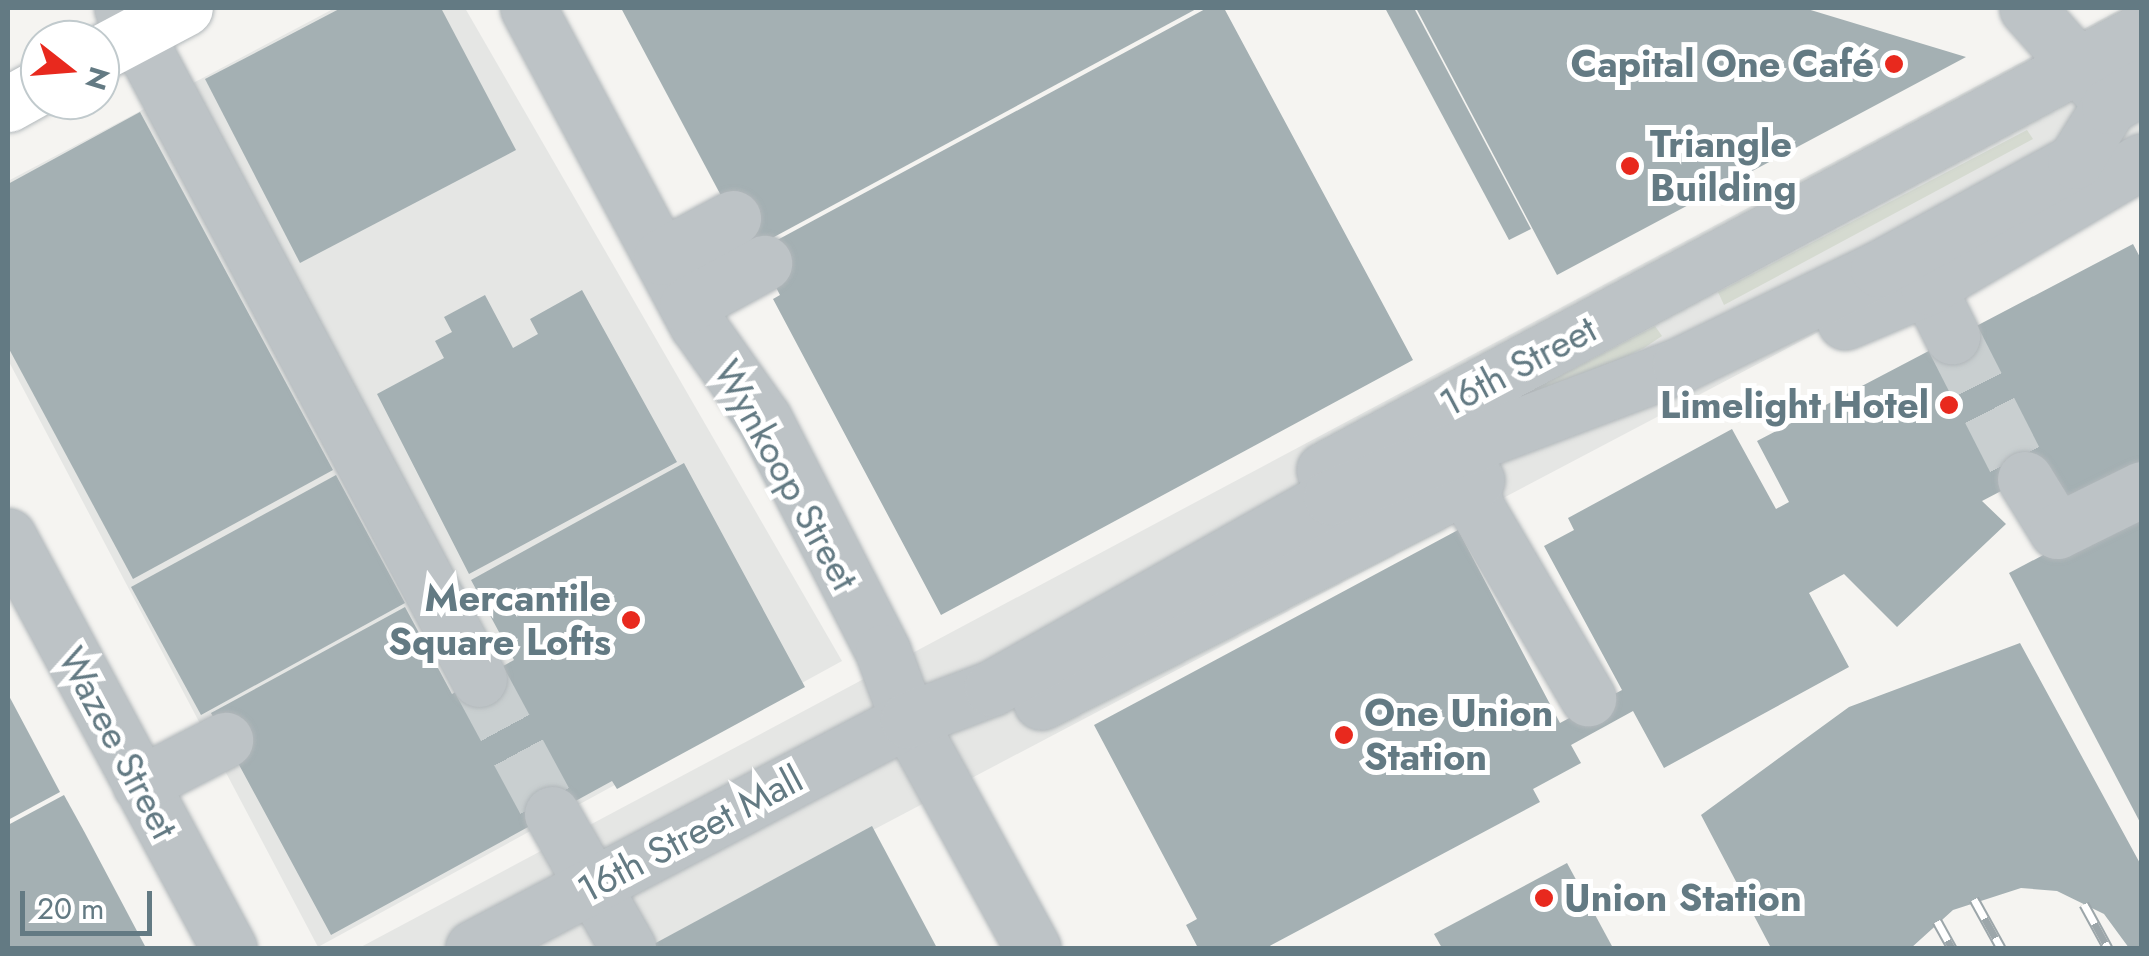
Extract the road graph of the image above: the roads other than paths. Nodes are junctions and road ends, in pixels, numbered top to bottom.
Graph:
1 (184, 8) edge
2 (528, 8) edge
3 (2027, 8) edge
4 (2135, 8) edge
5 (2142, 14) edge
6 (2142, 31) edge
7 (120, 32) edge
8 (120, 34) edge
9 (2078, 60) junction
10 (2125, 96) edge
11 (2142, 159) edge
12 (733, 218) dead end
13 (662, 257) junction
14 (1919, 268) junction
15 (769, 272) dead end
16 (692, 314) junction
17 (1952, 336) tunnel mouth
18 (1461, 468) junction
19 (2025, 479) tunnel mouth
20 (2142, 489) edge
21 (8, 536) edge
22 (479, 679) tunnel mouth
23 (1587, 698) dead end
24 (908, 720) junction
25 (226, 740) dead end
26 (140, 784) junction
27 (552, 814) tunnel mouth
28 (591, 886) junction
29 (229, 948) edge
30 (473, 948) edge
31 (628, 948) edge
32 (1033, 948) edge

1 - 7 main road
2 - 13 street, Wynkoop Street
3 - 9 street
4 - 5 street
6 - 9 street, 16th Street
8 - 22 street
9 - 10 street
9 - 24 street, 16th Street
10 - 11 street
10 - 14 street, 16th Street
11 - 14 street, 16th Street
12 - 13 street
13 - 16 street, Wynkoop Street
14 - 17 street
14 - 18 street, 16th Street
15 - 16 street
16 - 24 street, Wynkoop Street
18 - 23 street
18 - 24 street, 16th Street
18 - 24 street, 16th Street
19 - 20 street
21 - 26 street, Wazee Street
24 - 28 street, 16th Street Mall
24 - 32 street, Wynkoop Street
25 - 26 street
26 - 29 street, Wazee Street
27 - 28 street
28 - 30 street, 16th Street Mall
28 - 31 street

